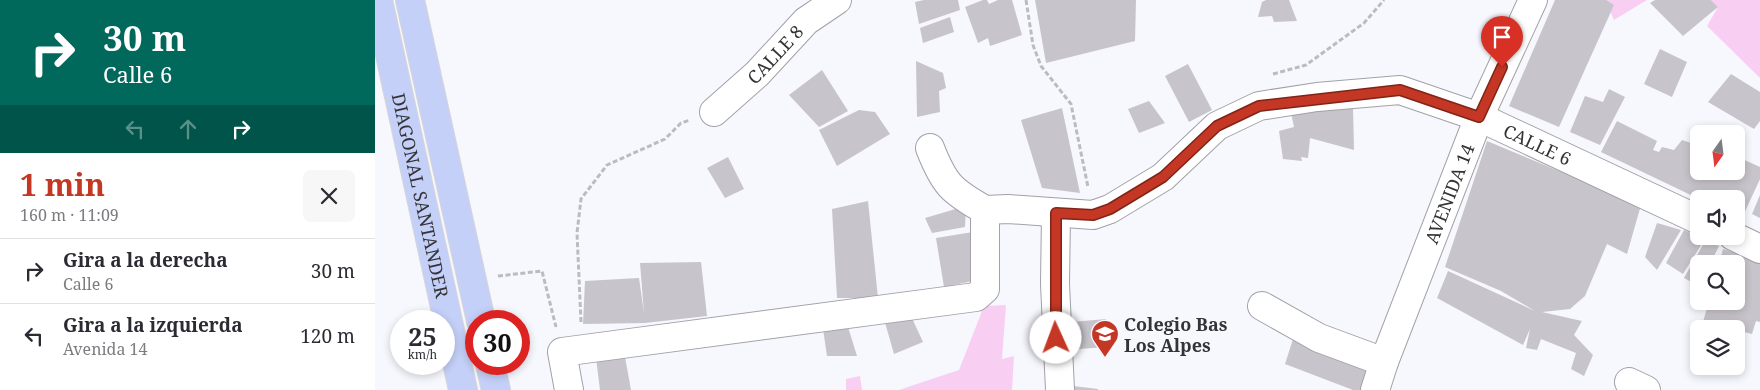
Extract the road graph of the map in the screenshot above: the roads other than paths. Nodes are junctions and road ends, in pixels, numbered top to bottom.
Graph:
1 (378, 0) edge
2 (410, 0) edge
3 (837, 0) edge
4 (1533, 0) edge
5 (714, 112) road end
6 (1479, 117) junction
7 (931, 148) dead end
8 (985, 210) junction
9 (1056, 213) junction
10 (1690, 216) edge
11 (1745, 242) edge
12 (1760, 249) edge
13 (1262, 306) dead end
14 (478, 310) edge
15 (1384, 362) junction
16 (493, 375) edge
17 (463, 390) edge
18 (496, 390) edge
19 (569, 390) edge
20 (1060, 390) edge
21 (1375, 390) edge

1 - 17 main road, DIAGONAL SANTANDER
2 - 14 main road, DIAGONAL SANTANDER
3 - 5 street, CALLE 8
4 - 6 street, AVENIDA 14
6 - 9 street, CALLE 6
6 - 10 street, CALLE 6
6 - 15 street, AVENIDA 14
7 - 8 street
8 - 9 street, CALLE 6
8 - 19 street
9 - 20 street
11 - 12 street
13 - 15 street
15 - 21 street, AVENIDA 14
16 - 18 main road

